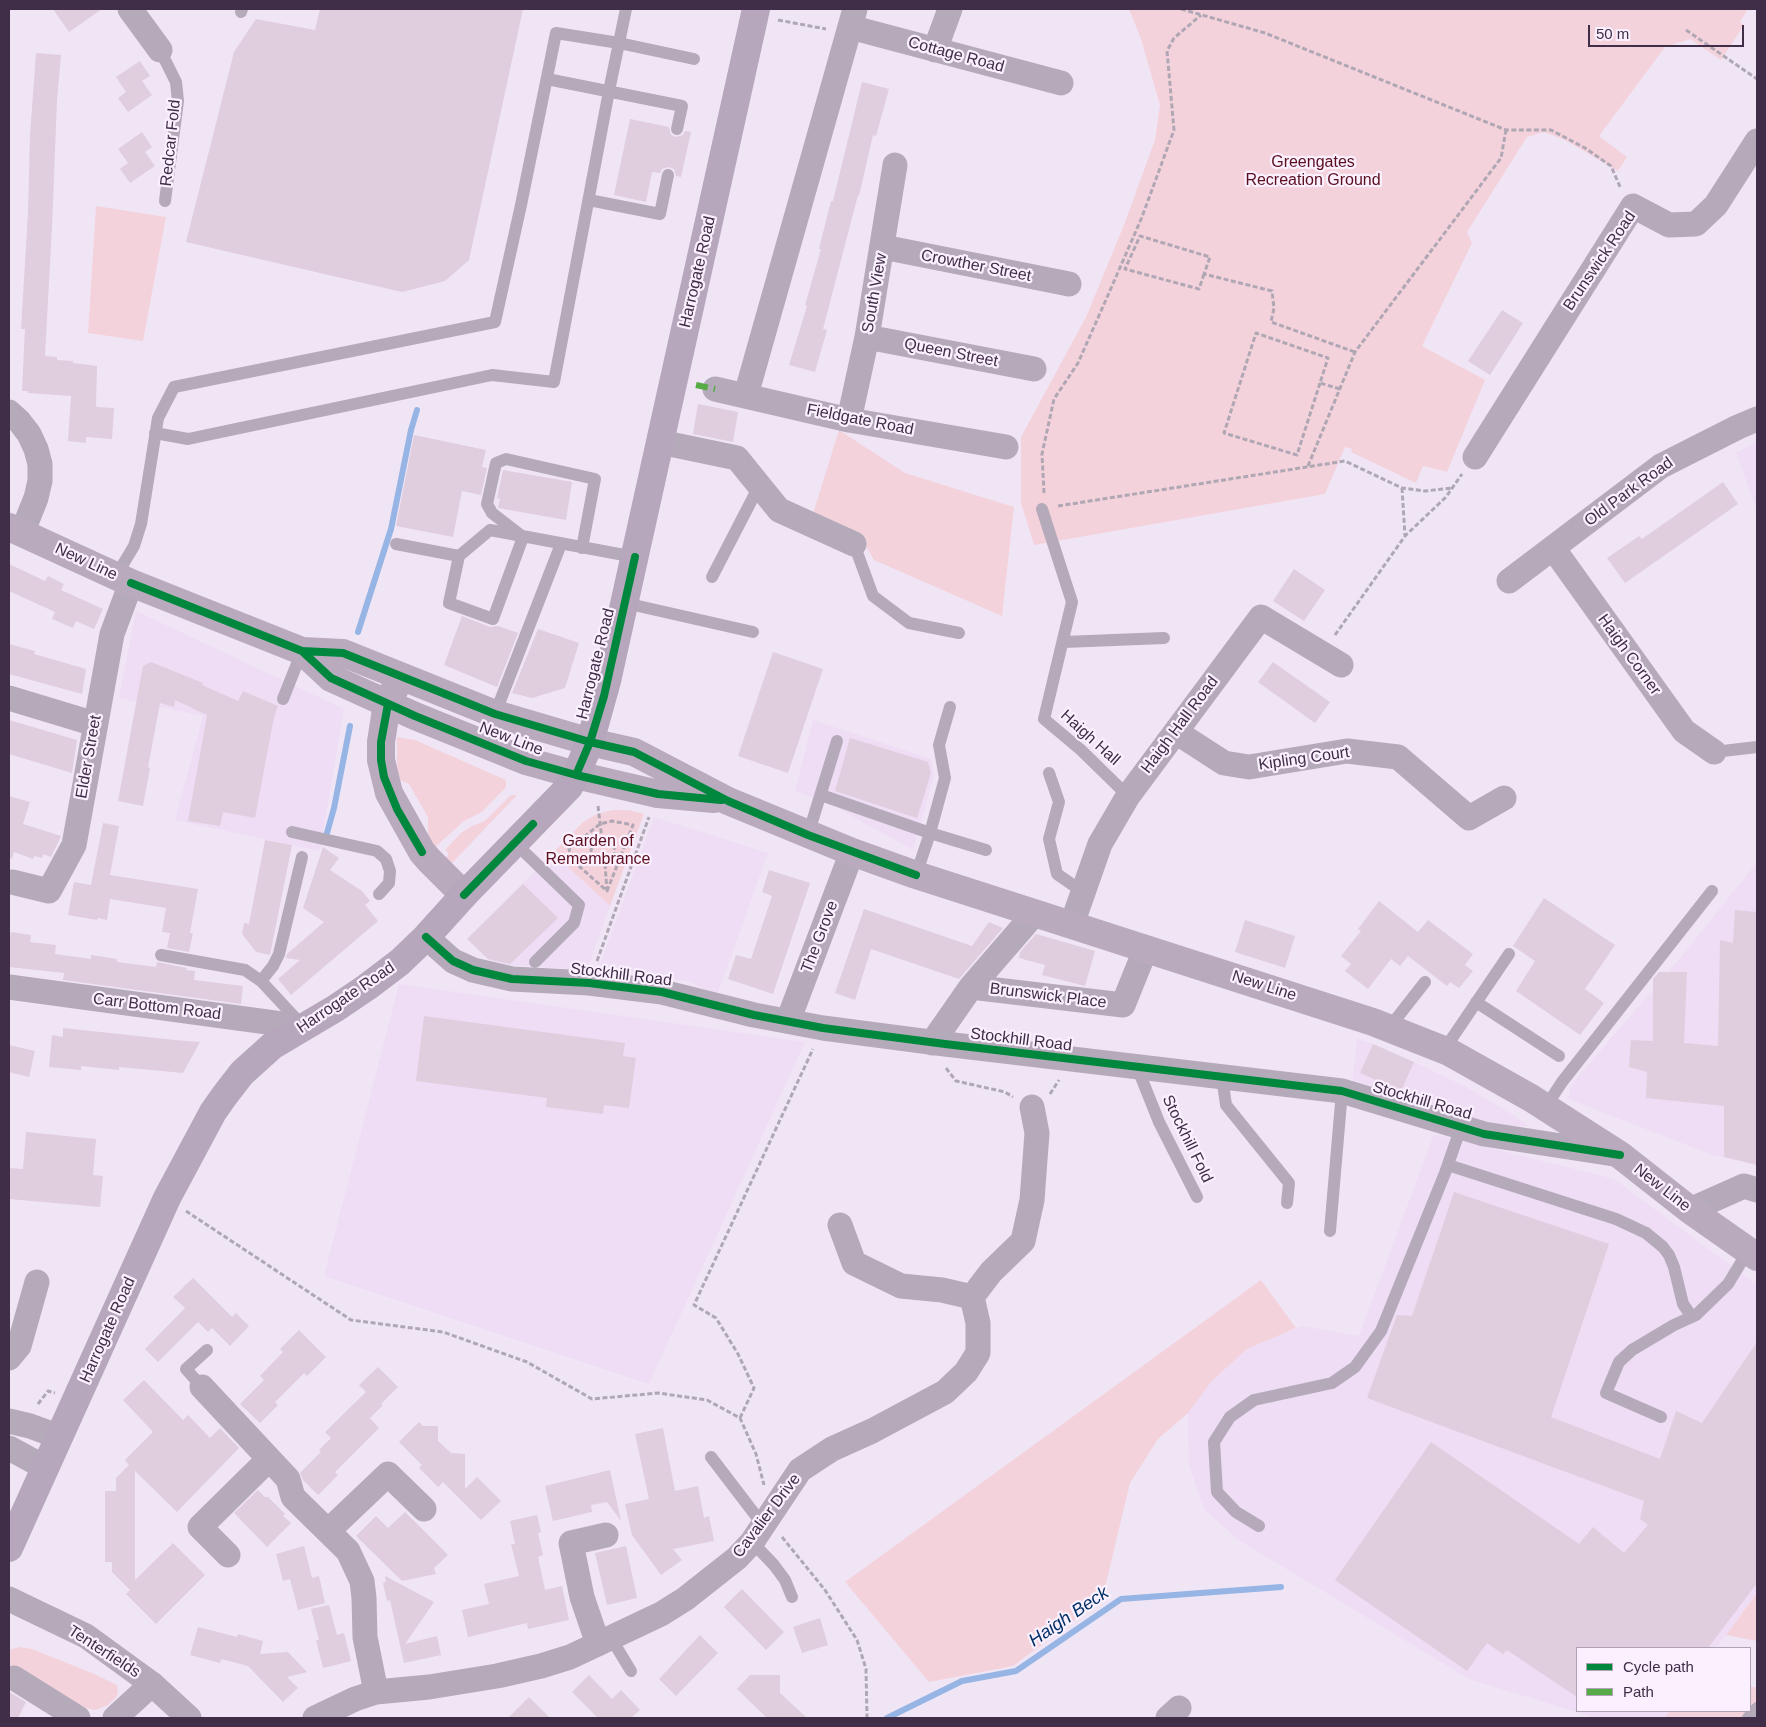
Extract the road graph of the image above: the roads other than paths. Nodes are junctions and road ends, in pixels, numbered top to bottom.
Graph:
1 (130, 9) edge
2 (626, 9) edge
3 (950, 9) edge
4 (755, 12) edge
5 (851, 23) edge
6 (619, 43) junction
7 (160, 50) joint
8 (935, 50) junction
9 (694, 58) dead end
10 (547, 78) junction
11 (1061, 83) dead end
12 (609, 91) junction
13 (677, 129) dead end
14 (1757, 140) edge
15 (895, 165) dead end
16 (668, 175) dead end
17 (589, 200) junction
18 (165, 201) dead end
19 (882, 247) junction
20 (1069, 284) dead end
21 (867, 337) junction
22 (1034, 369) dead end
23 (716, 389) dead end
24 (746, 395) junction
25 (9, 412) edge
26 (1757, 419) edge
27 (849, 420) junction
28 (155, 433) junction
29 (660, 442) junction
30 (1006, 447) dead end
31 (1475, 457) road end
32 (759, 486) junction
33 (1042, 509) road end
34 (15, 530) edge
35 (523, 536) junction
36 (396, 544) dead end
37 (561, 544) junction
38 (854, 544) joint
39 (582, 548) junction
40 (1553, 548) junction
41 (459, 556) junction
42 (634, 557) junction
43 (712, 577) dead end
44 (124, 579) junction
45 (1509, 581) dead end
46 (625, 603) junction
47 (753, 632) dead end
48 (959, 633) dead end
49 (1164, 638) dead end
50 (1064, 642) junction
51 (302, 651) junction
52 (1331, 659) road end
53 (400, 677) junction
54 (9, 698) edge
55 (283, 699) dead end
56 (388, 704) junction
57 (950, 707) dead end
58 (495, 714) junction
59 (95, 724) junction
60 (1176, 732) junction
61 (837, 741) dead end
62 (590, 742) junction
63 (1757, 747) edge
64 (1714, 752) joint
65 (1049, 773) dead end
66 (576, 775) junction
67 (820, 795) junction
68 (1128, 796) junction
69 (1504, 798) dead end
70 (728, 801) junction
71 (292, 832) dead end
72 (930, 833) junction
73 (808, 835) junction
74 (515, 844) junction
75 (986, 850) dead end
76 (852, 852) junction
77 (302, 857) dead end
78 (916, 875) junction
79 (12, 882) dead end
80 (1712, 891) dead end
81 (1084, 892) junction
82 (379, 894) dead end
83 (464, 895) junction
84 (1035, 913) junction
85 (1072, 924) junction
86 (426, 937) junction
87 (1146, 948) junction
88 (1509, 954) dead end
89 (160, 955) dead end
90 (535, 962) dead end
91 (261, 981) junction
92 (1425, 982) dead end
93 (9, 987) edge
94 (971, 987) junction
95 (1476, 1002) junction
96 (788, 1021) junction
97 (304, 1027) junction
98 (1389, 1028) junction
99 (939, 1044) junction
100 (1444, 1050) junction
101 (1559, 1056) dead end
102 (1137, 1067) junction
103 (1222, 1077) junction
104 (1342, 1091) junction
105 (1032, 1107) road end
106 (1545, 1108) junction
107 (1461, 1127) junction
108 (1620, 1155) junction
109 (1448, 1165) junction
110 (1757, 1190) edge
111 (1197, 1197) dead end
112 (1287, 1203) dead end
113 (1690, 1210) junction
114 (840, 1226) dead end
115 (1330, 1231) dead end
116 (1753, 1254) edge
117 (37, 1282) dead end
118 (972, 1297) junction
119 (1692, 1317) junction
120 (207, 1350) dead end
121 (9, 1358) edge
122 (202, 1386) joint
123 (1661, 1417) dead end
124 (9, 1421) edge
125 (60, 1437) junction
126 (9, 1448) edge
127 (712, 1457) dead end
128 (268, 1460) junction
129 (46, 1468) junction
130 (424, 1509) dead end
131 (1259, 1526) dead end
132 (762, 1527) junction
133 (328, 1531) junction
134 (606, 1535) dead end
135 (9, 1548) edge
136 (228, 1555) dead end
137 (792, 1597) dead end
138 (9, 1599) edge
139 (604, 1641) junction
140 (631, 1671) dead end
141 (14, 1678) dead end
142 (152, 1684) junction
143 (376, 1692) junction
144 (1757, 1708) edge
145 (72, 1717) edge
146 (115, 1718) edge
147 (189, 1718) edge
148 (315, 1718) edge
149 (1748, 1718) edge

1 - 7 street, Redcar Fold
2 - 6 lane
3 - 8 street
4 - 29 highway, Harrogate Road
5 - 8 street, Cottage Road
5 - 24 street
6 - 9 lane
6 - 10 lane
6 - 12 lane
7 - 18 lane, Redcar Fold
8 - 11 street, Cottage Road
10 - 12 lane
10 - 28 lane
12 - 13 lane
12 - 17 lane
14 - 31 street, Brunswick Road
15 - 19 street, South View
16 - 17 lane
17 - 28 lane
19 - 20 street, Crowther Street
19 - 21 street, South View
21 - 22 street, Queen Street
21 - 27 street, South View
23 - 24 street, Fieldgate Road
24 - 27 street, Fieldgate Road
25 - 34 street
26 - 40 street, Old Park Road
27 - 30 street, Fieldgate Road
28 - 44 lane
29 - 32 street
29 - 42 highway, Harrogate Road
32 - 38 street
32 - 43 lane
33 - 50 lane, Haigh Hall
34 - 44 main road, New Line
35 - 37 lane
35 - 39 lane
35 - 41 lane
35 - 41 lane
36 - 41 lane
37 - 39 lane
37 - 58 lane
38 - 48 lane
39 - 42 lane
40 - 45 street, Old Park Road
40 - 64 street, Haigh Corner
42 - 46 highway, Harrogate Road
44 - 51 main road, New Line
44 - 59 street, Elder Street
46 - 47 lane
46 - 62 highway, Harrogate Road
49 - 50 lane
50 - 68 lane, Haigh Hall
51 - 53 main road, New Line
51 - 55 lane
51 - 56 main road, New Line
52 - 60 street, Haigh Hall Road
53 - 56 main road
53 - 58 main road, New Line
54 - 59 street
56 - 66 main road, New Line
56 - 83 main road
57 - 72 lane
58 - 62 main road, New Line
59 - 79 street, Elder Street
60 - 68 street, Haigh Hall Road
60 - 69 street, Kipling Court
61 - 67 lane
62 - 66 highway, Harrogate Road
62 - 70 main road, New Line
63 - 64 lane
65 - 81 lane
66 - 70 main road, New Line
66 - 74 highway, Harrogate Road
67 - 72 lane
67 - 73 lane
68 - 81 street, Haigh Hall Road
70 - 73 main road, New Line
71 - 82 lane
72 - 75 lane
72 - 78 lane
73 - 76 main road, New Line
74 - 83 highway, Harrogate Road
74 - 90 lane
76 - 78 main road, New Line
76 - 96 street, The Grove
77 - 91 lane
78 - 84 main road, New Line
80 - 106 lane
81 - 85 street, Haigh Hall Road
83 - 86 highway, Harrogate Road
84 - 85 main road, New Line
84 - 94 street
85 - 87 main road, New Line
86 - 96 street, Stockhill Road
86 - 97 highway, Harrogate Road
87 - 94 street, Brunswick Place
87 - 98 main road, New Line
88 - 95 lane
89 - 91 lane
91 - 97 lane
92 - 98 lane
93 - 97 street, Carr Bottom Road
94 - 99 street
95 - 100 lane
95 - 101 lane
96 - 99 street, Stockhill Road
97 - 125 highway, Harrogate Road
98 - 100 main road, New Line
99 - 102 street, Stockhill Road
100 - 106 main road, New Line
102 - 103 street, Stockhill Road
102 - 111 lane, Stockhill Fold
103 - 104 street, Stockhill Road
103 - 112 lane
104 - 107 street, Stockhill Road
104 - 115 lane
105 - 118 street
106 - 108 main road, New Line
107 - 108 street, Stockhill Road
107 - 109 lane
108 - 113 main road, New Line
109 - 119 lane
109 - 131 lane
110 - 113 street
113 - 116 main road, New Line
114 - 118 street
116 - 119 lane
117 - 121 street
118 - 132 street, Cavalier Drive
119 - 123 lane
120 - 122 lane
122 - 128 street
124 - 125 street
125 - 129 highway, Harrogate Road
126 - 129 street
127 - 132 lane
128 - 133 street
128 - 136 street
129 - 135 highway, Harrogate Road
130 - 133 street
132 - 137 lane
132 - 139 street, Cavalier Drive
133 - 143 street
134 - 139 street
138 - 142 street, Tenterfields
139 - 140 lane
139 - 143 street, Cavalier Drive
141 - 145 street
142 - 146 street
142 - 147 street, Tenterfields
143 - 148 street, Cavalier Drive
144 - 149 lane

